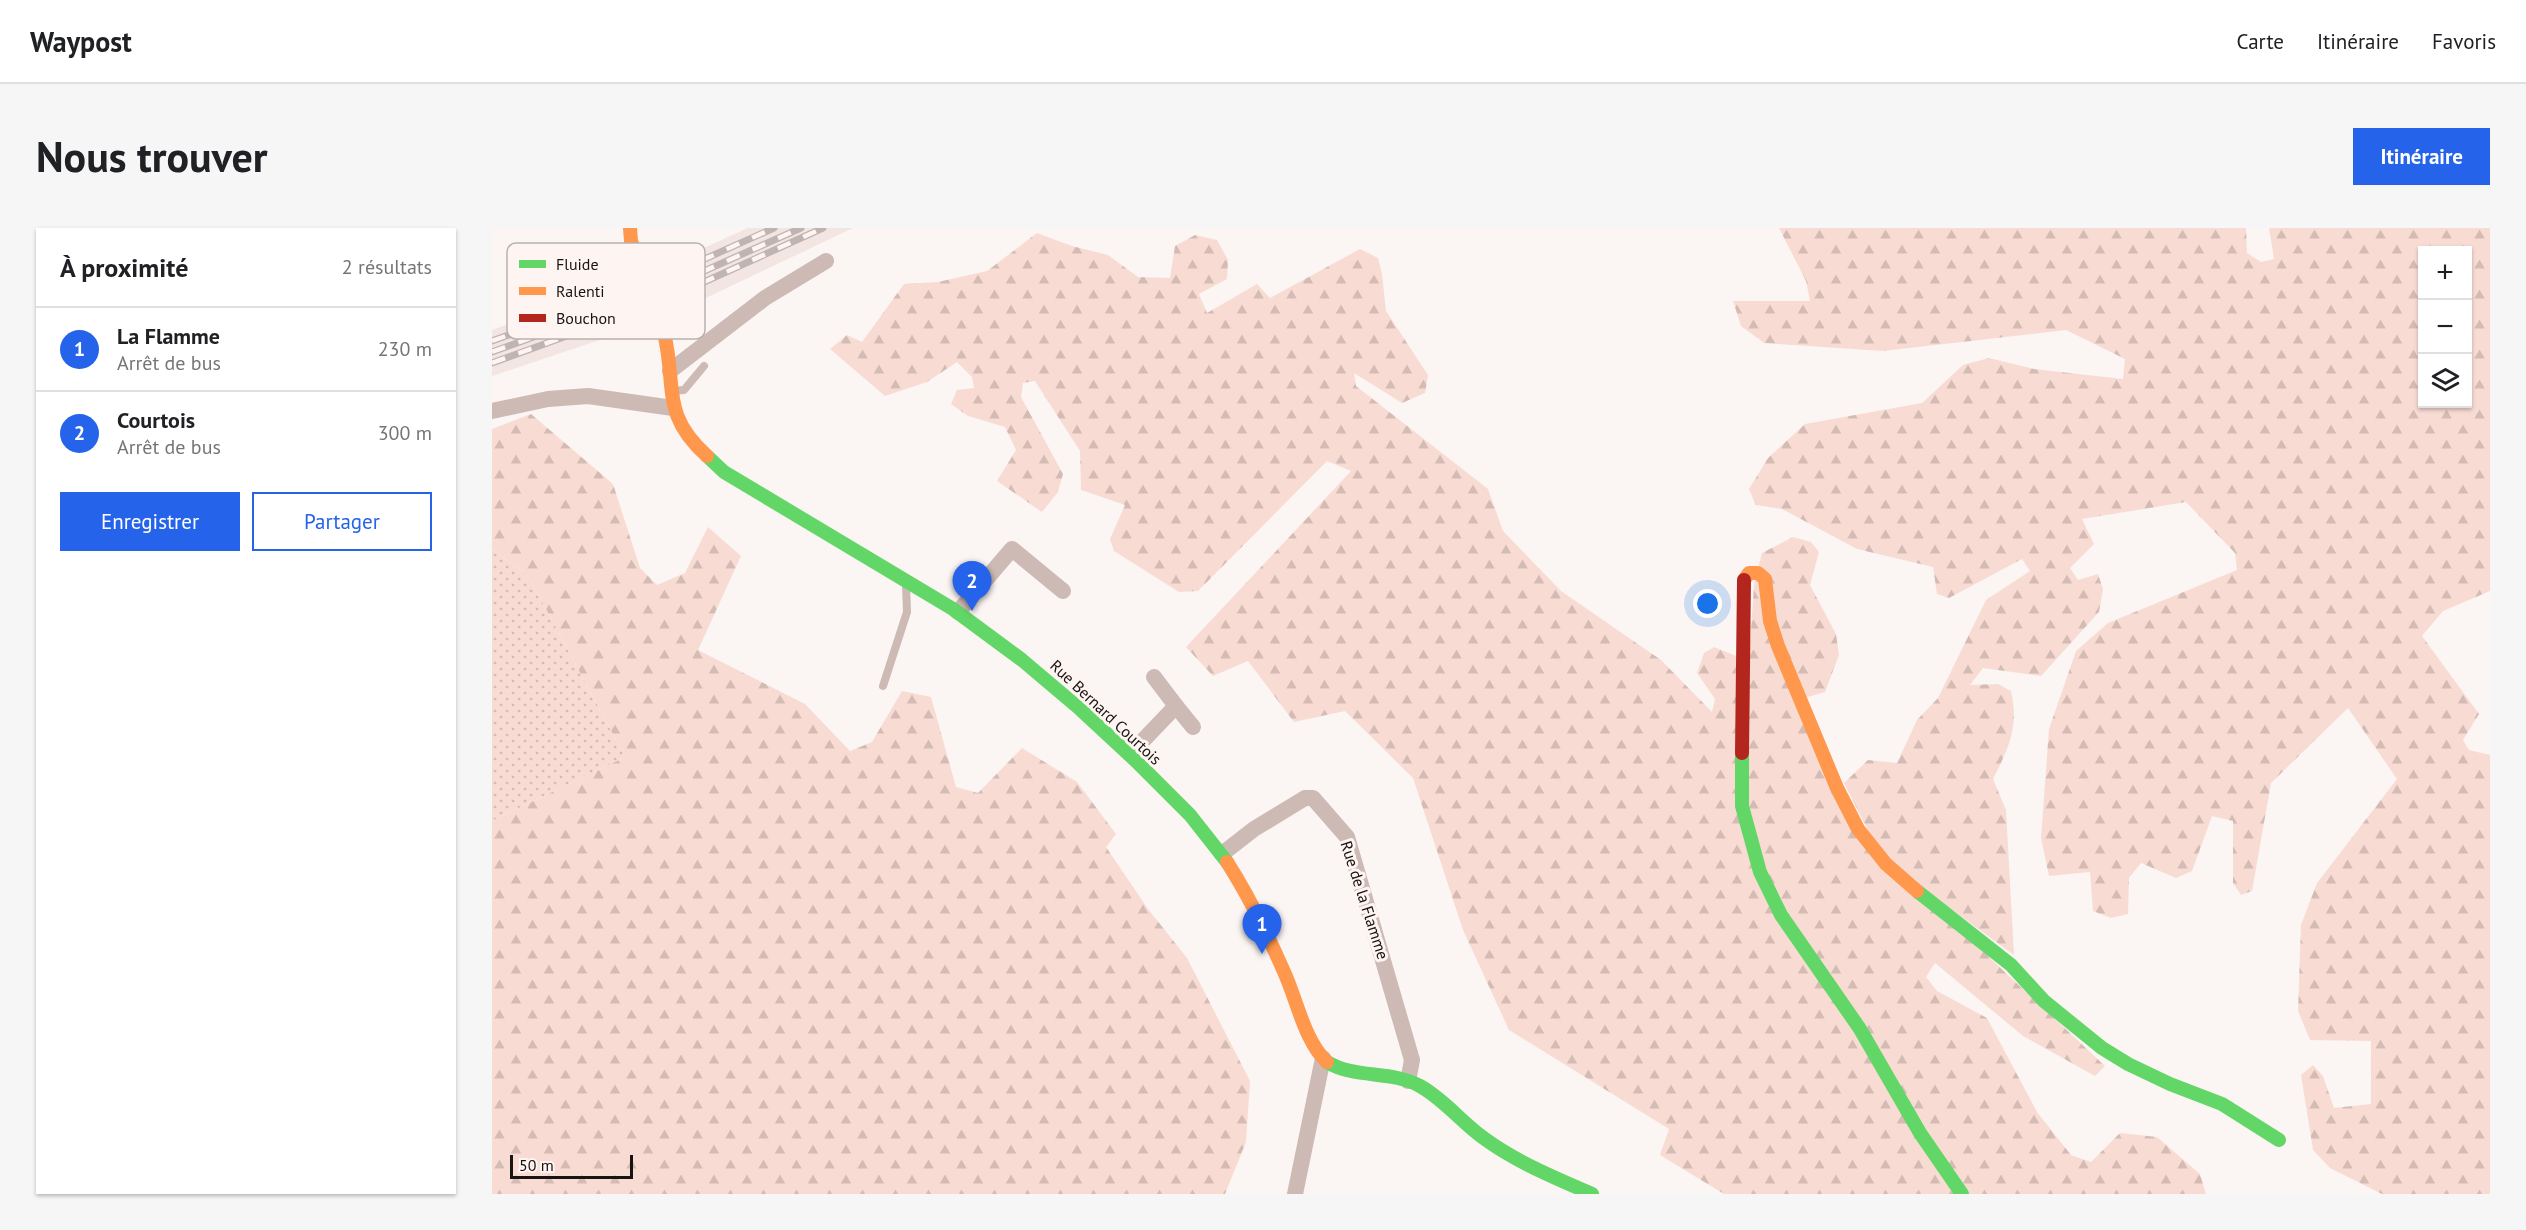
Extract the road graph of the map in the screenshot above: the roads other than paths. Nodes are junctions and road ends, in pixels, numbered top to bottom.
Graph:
1 (630, 228) edge
2 (632, 243) edge
3 (826, 261) dead end
4 (665, 339) edge
5 (704, 366) dead end
6 (670, 371) junction
7 (672, 400) junction
8 (492, 411) edge
9 (906, 582) junction
10 (1063, 591) dead end
11 (958, 612) junction
12 (1154, 677) dead end
13 (883, 686) dead end
14 (1176, 706) junction
15 (1193, 727) dead end
16 (1130, 754) junction
17 (1222, 854) junction
18 (1323, 1058) junction
19 (1408, 1081) junction
20 (2279, 1140) dead end
21 (1295, 1194) edge
22 (1592, 1194) edge
23 (1962, 1194) edge

1 - 2 street, Rue Bernard Courtois
3 - 6 street
4 - 6 street, Rue Bernard Courtois
5 - 7 lane
6 - 7 street, Rue Bernard Courtois
7 - 8 street
7 - 9 street, Rue Bernard Courtois
9 - 11 street, Rue Bernard Courtois
9 - 13 lane
10 - 11 street
11 - 16 street, Rue Bernard Courtois
12 - 14 street
14 - 15 street
14 - 16 street
16 - 17 street, Rue Bernard Courtois
17 - 18 street, Rue Bernard Courtois
17 - 19 street, Rue de la Flamme
18 - 19 street
18 - 21 street
19 - 22 street
20 - 23 street

